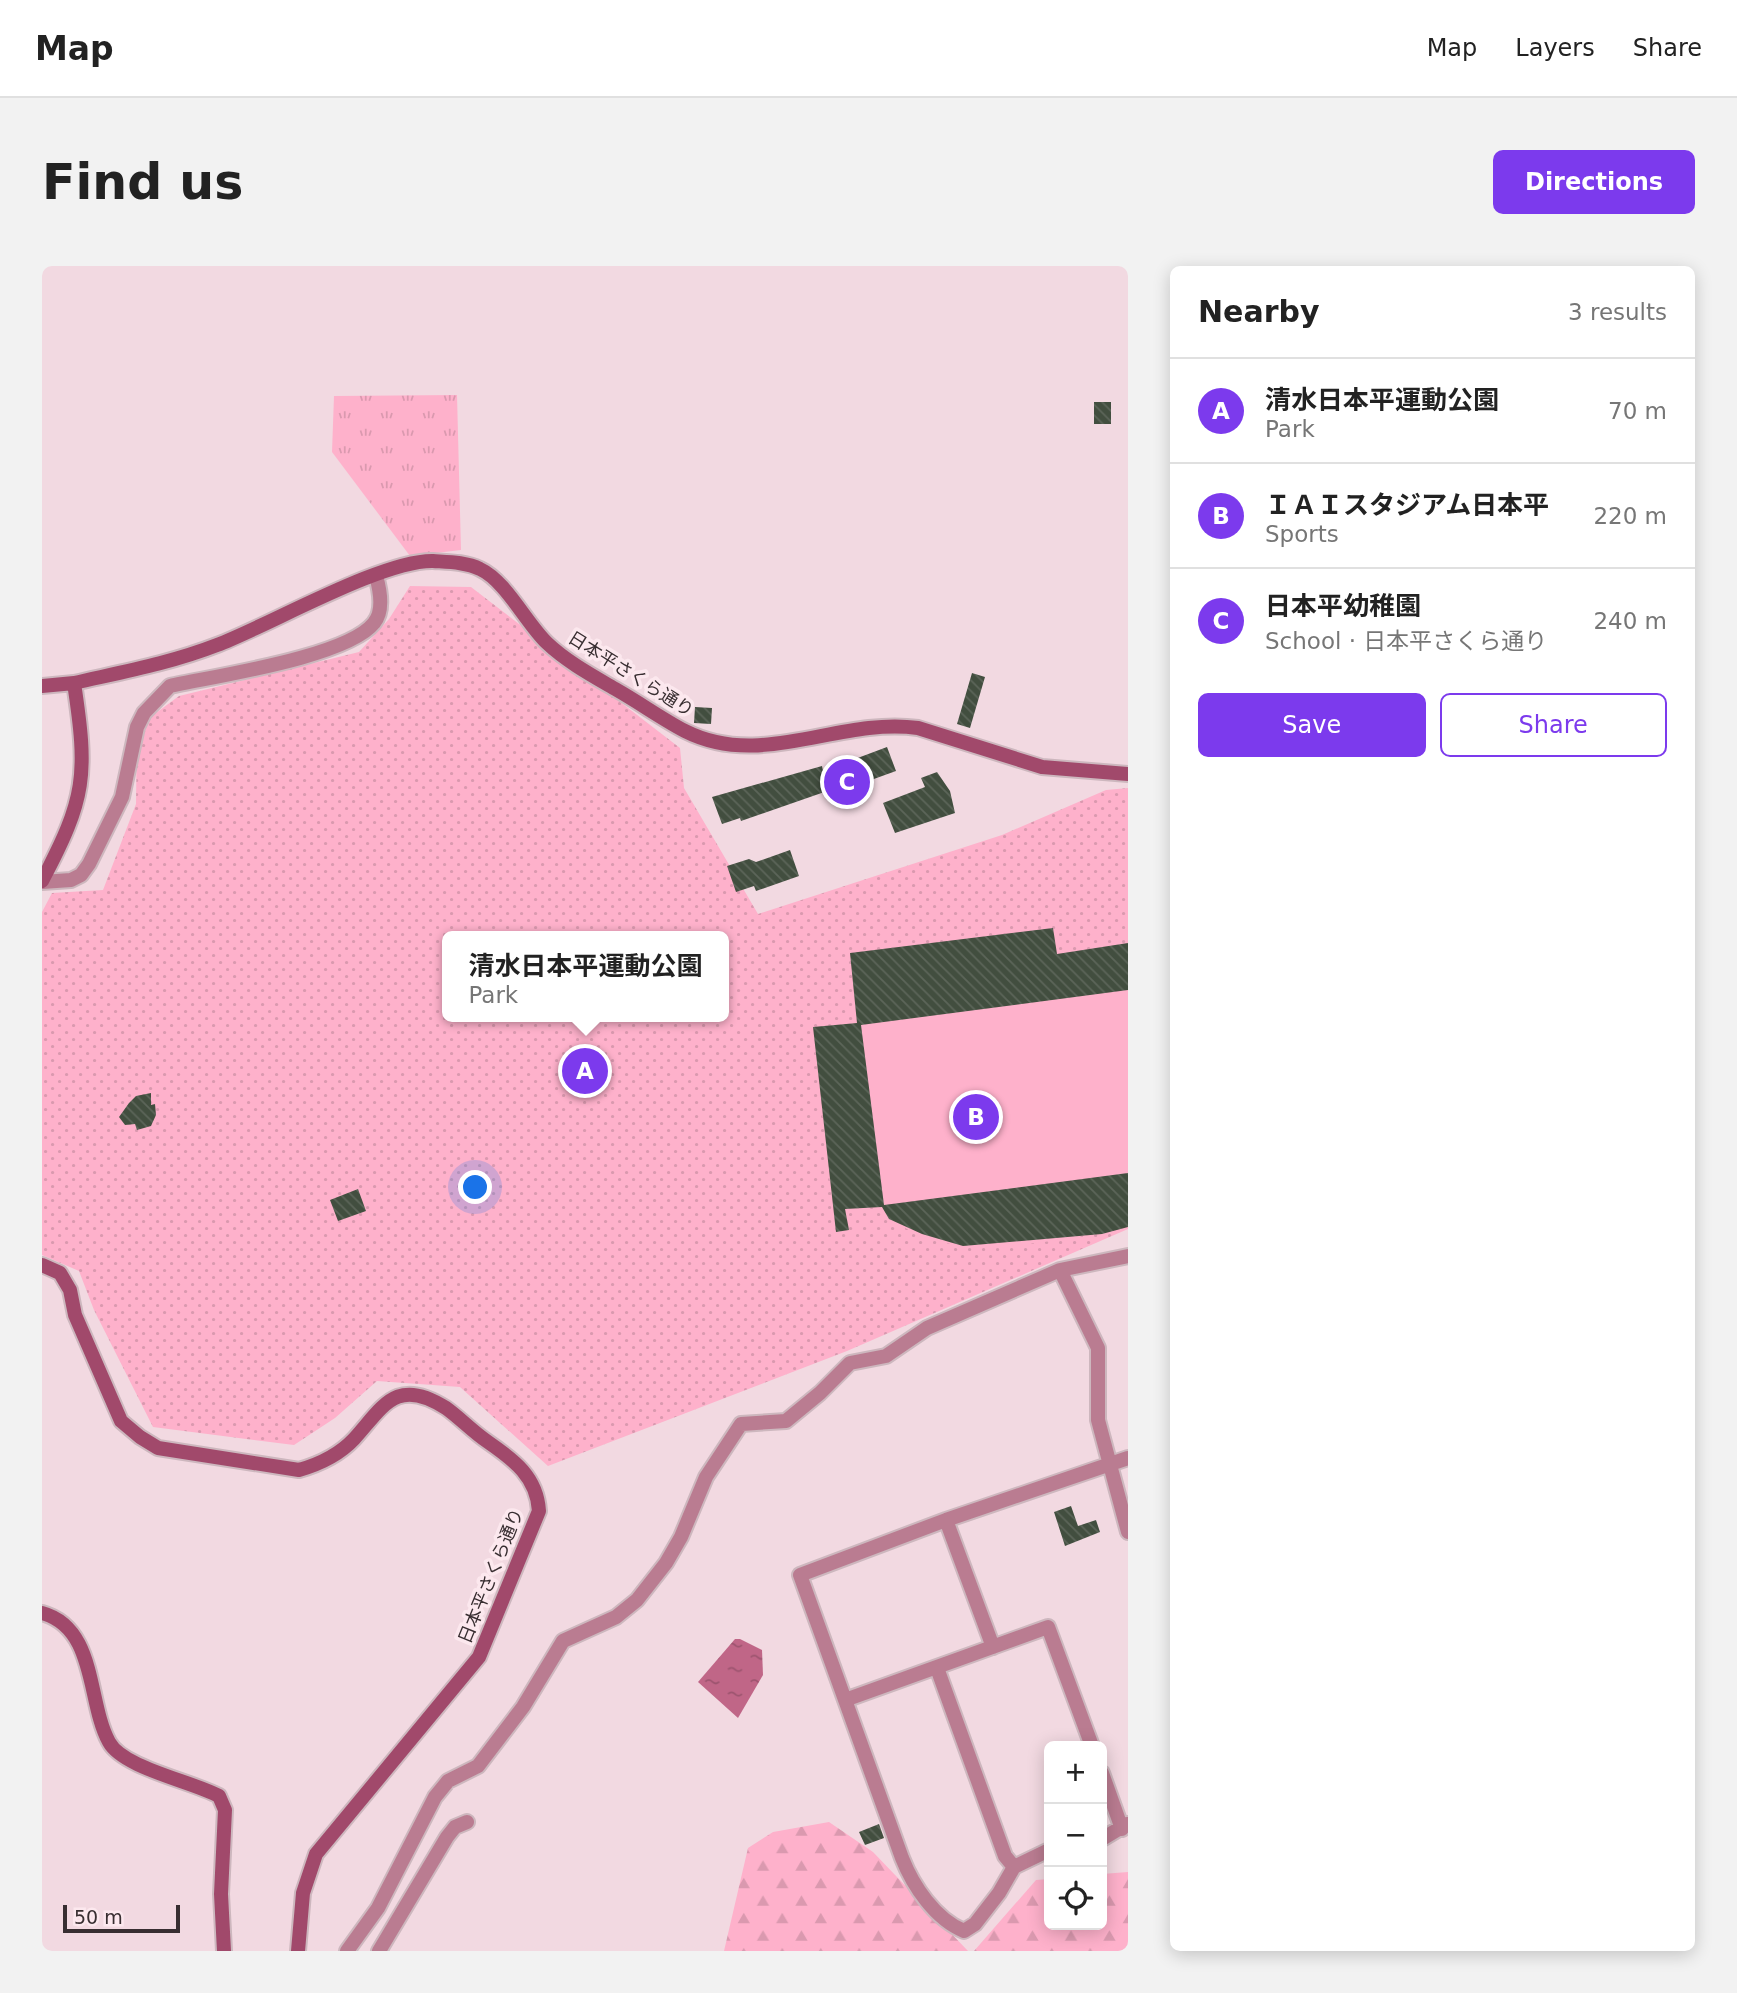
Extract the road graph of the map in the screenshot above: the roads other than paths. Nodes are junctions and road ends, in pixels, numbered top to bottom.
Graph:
1 (376, 576) junction
2 (74, 683) junction
3 (42, 686) edge
4 (1128, 774) edge
5 (42, 881) edge
6 (1128, 1256) edge
7 (42, 1265) edge
8 (1060, 1270) junction
9 (1128, 1458) edge
10 (1108, 1464) junction
11 (946, 1520) junction
12 (1128, 1532) edge
13 (42, 1614) edge
14 (993, 1647) junction
15 (937, 1668) junction
16 (845, 1700) junction
17 (1090, 1741) edge
18 (1107, 1785) edge
19 (467, 1822) dead end
20 (1125, 1826) edge
21 (1107, 1836) edge
22 (1044, 1852) edge
23 (1014, 1867) junction
24 (224, 1951) edge
25 (298, 1951) edge
26 (347, 1951) edge
27 (379, 1951) edge

1 - 2 street, 日本平さくら通り
1 - 4 street, 日本平さくら通り
1 - 5 street
2 - 3 street, 日本平さくら通り
2 - 5 street
6 - 8 street
7 - 25 street, 日本平さくら通り
8 - 10 street
8 - 26 street
9 - 10 street
10 - 11 street
10 - 12 street
11 - 14 street
11 - 16 street
13 - 24 street
14 - 15 street
14 - 17 street
15 - 16 street
15 - 23 street
16 - 23 street
18 - 20 street
19 - 27 street
20 - 21 street
22 - 23 street

